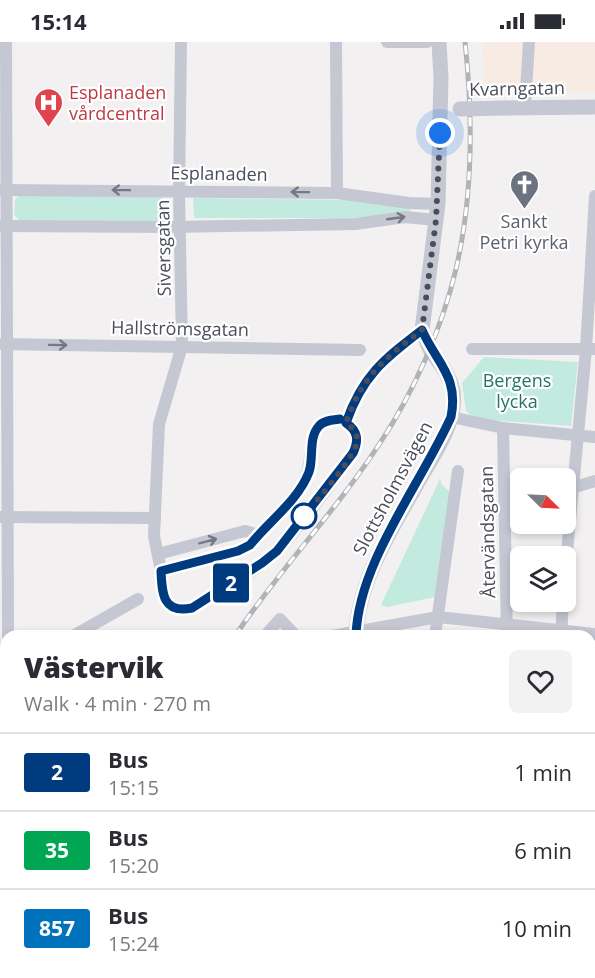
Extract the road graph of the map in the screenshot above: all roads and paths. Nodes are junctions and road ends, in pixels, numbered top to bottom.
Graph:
1 (6, 42) edge
2 (181, 42) edge
3 (336, 42) edge
4 (387, 42) edge
5 (427, 42) edge
6 (440, 42) edge
7 (529, 42) edge
8 (525, 107) junction
9 (595, 107) edge
10 (440, 109) junction
11 (3, 190) edge
12 (179, 191) junction
13 (337, 193) junction
14 (595, 196) edge
15 (438, 204) junction
16 (436, 220) junction
17 (4, 226) edge
18 (594, 226) edge
19 (181, 227) junction
20 (422, 330) junction
21 (3, 344) edge
22 (182, 346) junction
23 (472, 349) dead end
24 (590, 349) edge
25 (360, 350) dead end
26 (451, 417) junction
27 (346, 423) junction
28 (503, 428) junction
29 (577, 436) junction
30 (595, 437) edge
31 (574, 468) edge
32 (458, 471) dead end
33 (595, 481) edge
34 (576, 487) edge
35 (4, 517) edge
36 (155, 518) junction
37 (258, 535) junction
38 (158, 554) junction
39 (161, 571) junction
40 (138, 599) dead end
41 (562, 612) edge
42 (438, 617) junction
43 (8, 630) edge
44 (84, 630) edge
45 (270, 630) edge
46 (290, 630) edge
47 (356, 630) edge
48 (371, 630) edge
49 (436, 630) edge
50 (507, 630) edge
51 (561, 630) edge

1 - 11 street
2 - 12 street, Siversgatan
3 - 13 street
4 - 5 street
6 - 10 street
7 - 8 street
8 - 9 street, Kvarngatan
8 - 10 street, Kvarngatan, bridge
10 - 15 street
12 -> 11 street, Esplanaden
11 - 17 street
13 -> 12 street, Esplanaden
12 - 19 street, Siversgatan
13 - 15 street, Esplanaden
14 - 18 street
15 - 16 street
19 -> 16 street
16 - 20 street
17 - 19 street
17 - 21 street
18 - 24 street
19 - 22 street, Siversgatan
20 - 26 street, Slottsholmsvägen
20 - 27 street
21 -> 22 street, Hallströmsgatan
21 - 35 street
22 - 25 street, Hallströmsgatan
22 - 36 street, Siversgatan
23 - 24 street
24 - 29 street
26 - 28 street
26 - 47 street, Slottsholmsvägen
27 - 37 street
27 - 39 street, Siversgatan
28 - 29 street
28 - 50 street, Återvändsgatan
29 - 30 street
29 - 31 street
32 - 42 street
33 - 34 street
35 - 36 street
35 - 43 street
36 - 38 street, Siversgatan
38 -> 37 street
37 - 39 street
38 - 39 street, Siversgatan
40 - 44 street
41 - 51 street
42 - 48 street
42 - 49 street
42 - 50 street
45 - 46 street

